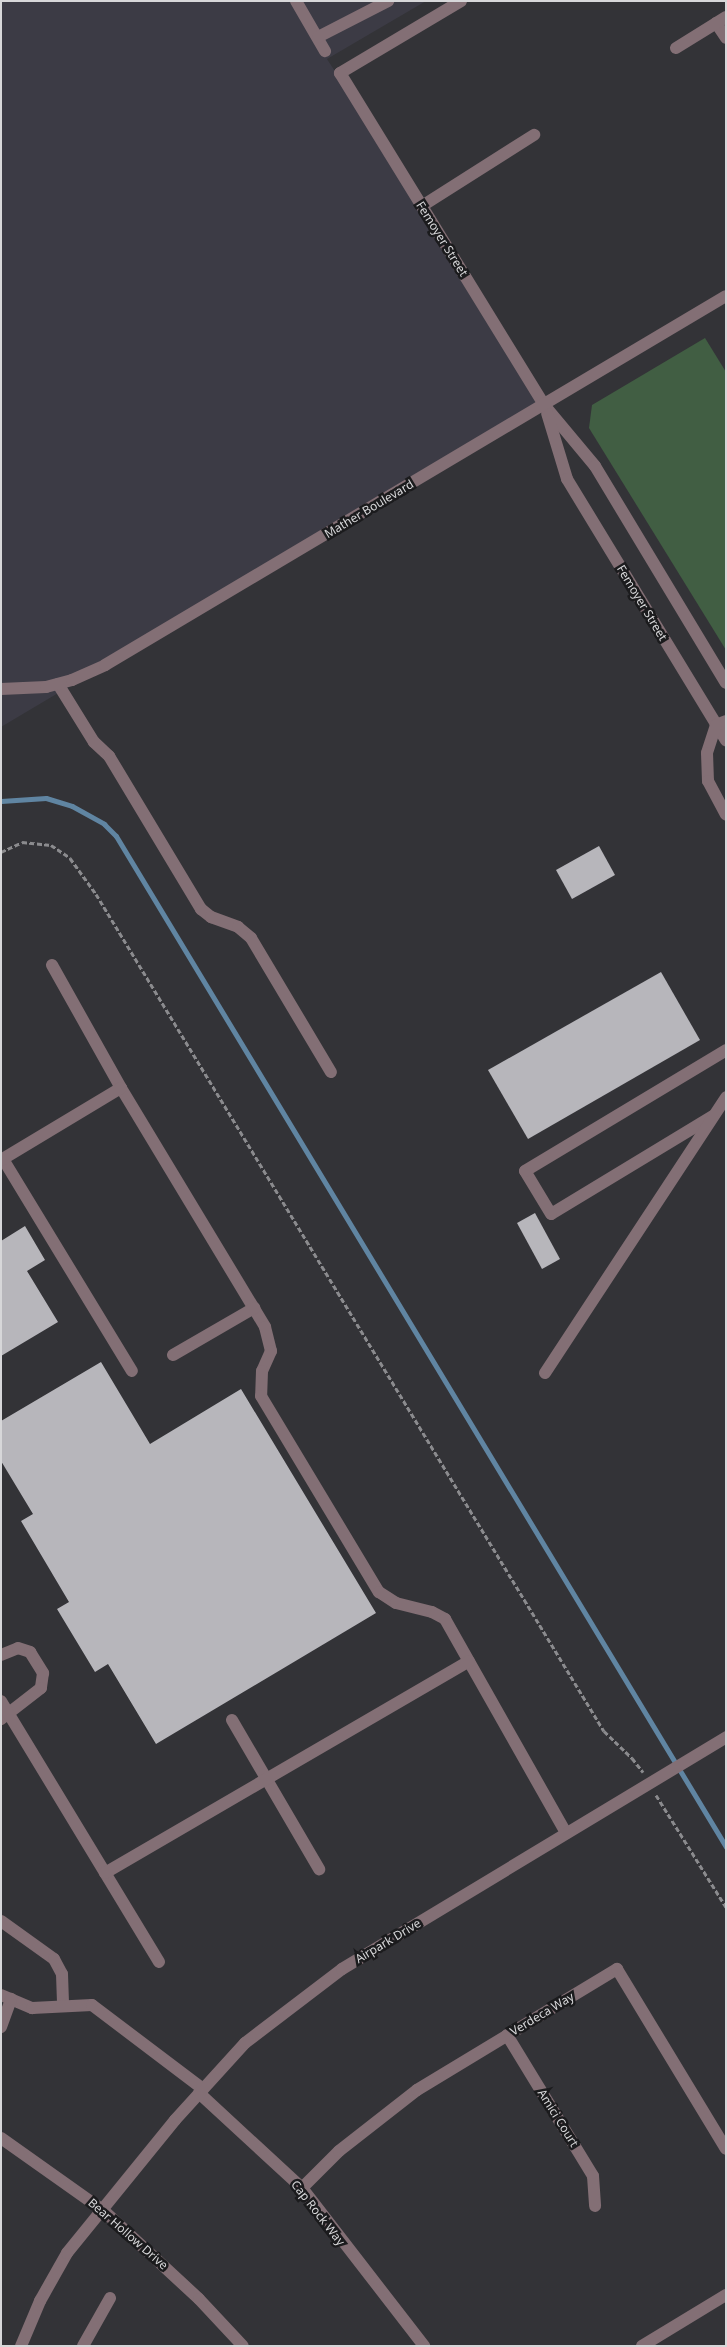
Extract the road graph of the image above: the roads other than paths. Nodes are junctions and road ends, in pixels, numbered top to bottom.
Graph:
1 (296, 1) edge
2 (388, 1) edge
3 (461, 1) edge
4 (721, 20) edge
5 (318, 38) junction
6 (726, 38) edge
7 (676, 48) dead end
8 (325, 51) dead end
9 (534, 135) dead end
10 (422, 206) junction
11 (726, 296) edge
12 (544, 406) junction
13 (726, 683) edge
14 (58, 684) junction
15 (1, 689) edge
16 (721, 723) edge
17 (726, 741) edge
18 (726, 815) edge
19 (52, 965) dead end
20 (726, 1050) edge
21 (331, 1072) dead end
22 (121, 1088) junction
23 (726, 1097) edge
24 (713, 1116) junction
25 (2, 1160) edge
26 (254, 1308) junction
27 (174, 1355) dead end
28 (132, 1371) dead end
29 (545, 1373) dead end
30 (1, 1655) edge
31 (468, 1661) junction
32 (1, 1701) edge
33 (5, 1717) edge
34 (232, 1720) dead end
35 (726, 1737) edge
36 (266, 1778) junction
37 (566, 1833) junction
38 (319, 1869) dead end
39 (105, 1873) junction
40 (1, 1921) edge
41 (159, 1962) dead end
42 (6, 1997) edge
43 (63, 2006) junction
44 (1, 2027) edge
45 (507, 2035) junction
46 (201, 2091) junction
47 (1, 2138) edge
48 (726, 2149) edge
49 (302, 2188) junction
50 (595, 2206) dead end
51 (104, 2210) junction
52 (726, 2295) edge
53 (110, 2298) dead end
54 (22, 2346) edge
55 (83, 2346) edge
56 (243, 2346) edge
57 (424, 2346) edge
58 (642, 2346) edge

1 - 5 street
2 - 5 street
3 - 10 street, Femoyer Street
4 - 6 street
4 - 7 street
5 - 8 street
9 - 10 street
10 - 12 street, Femoyer Street
11 - 12 street, Mather Boulevard
12 - 13 street, Femoyer Street
12 - 14 street, Mather Boulevard
12 - 16 street, Femoyer Street
14 - 15 street, Mather Boulevard
14 - 21 street
16 - 17 street, Femoyer Street
16 - 18 street
19 - 22 street
20 - 24 street
22 - 25 street
22 - 26 street
23 - 24 street
24 - 29 street
25 - 28 street
26 - 27 street
26 - 31 street
30 - 33 street
31 - 36 street
31 - 37 street
32 - 33 street
33 - 39 street
34 - 36 street
35 - 37 street, Airpark Drive
36 - 38 street
36 - 39 street
37 - 46 street, Airpark Drive
39 - 41 street
40 - 43 street
42 - 43 street, Cap Rock Way
42 - 44 street
43 - 46 street, Cap Rock Way
45 - 48 street, Verdeca Way
45 - 49 street, Verdeca Way
45 - 50 street, Amici Court
46 - 49 street, Cap Rock Way
46 - 51 street, Airpark Drive
47 - 51 street, Bear Hollow Drive
49 - 57 street, Cap Rock Way
51 - 54 street, Airpark Drive
51 - 56 street, Bear Hollow Drive
52 - 58 street
53 - 55 street

